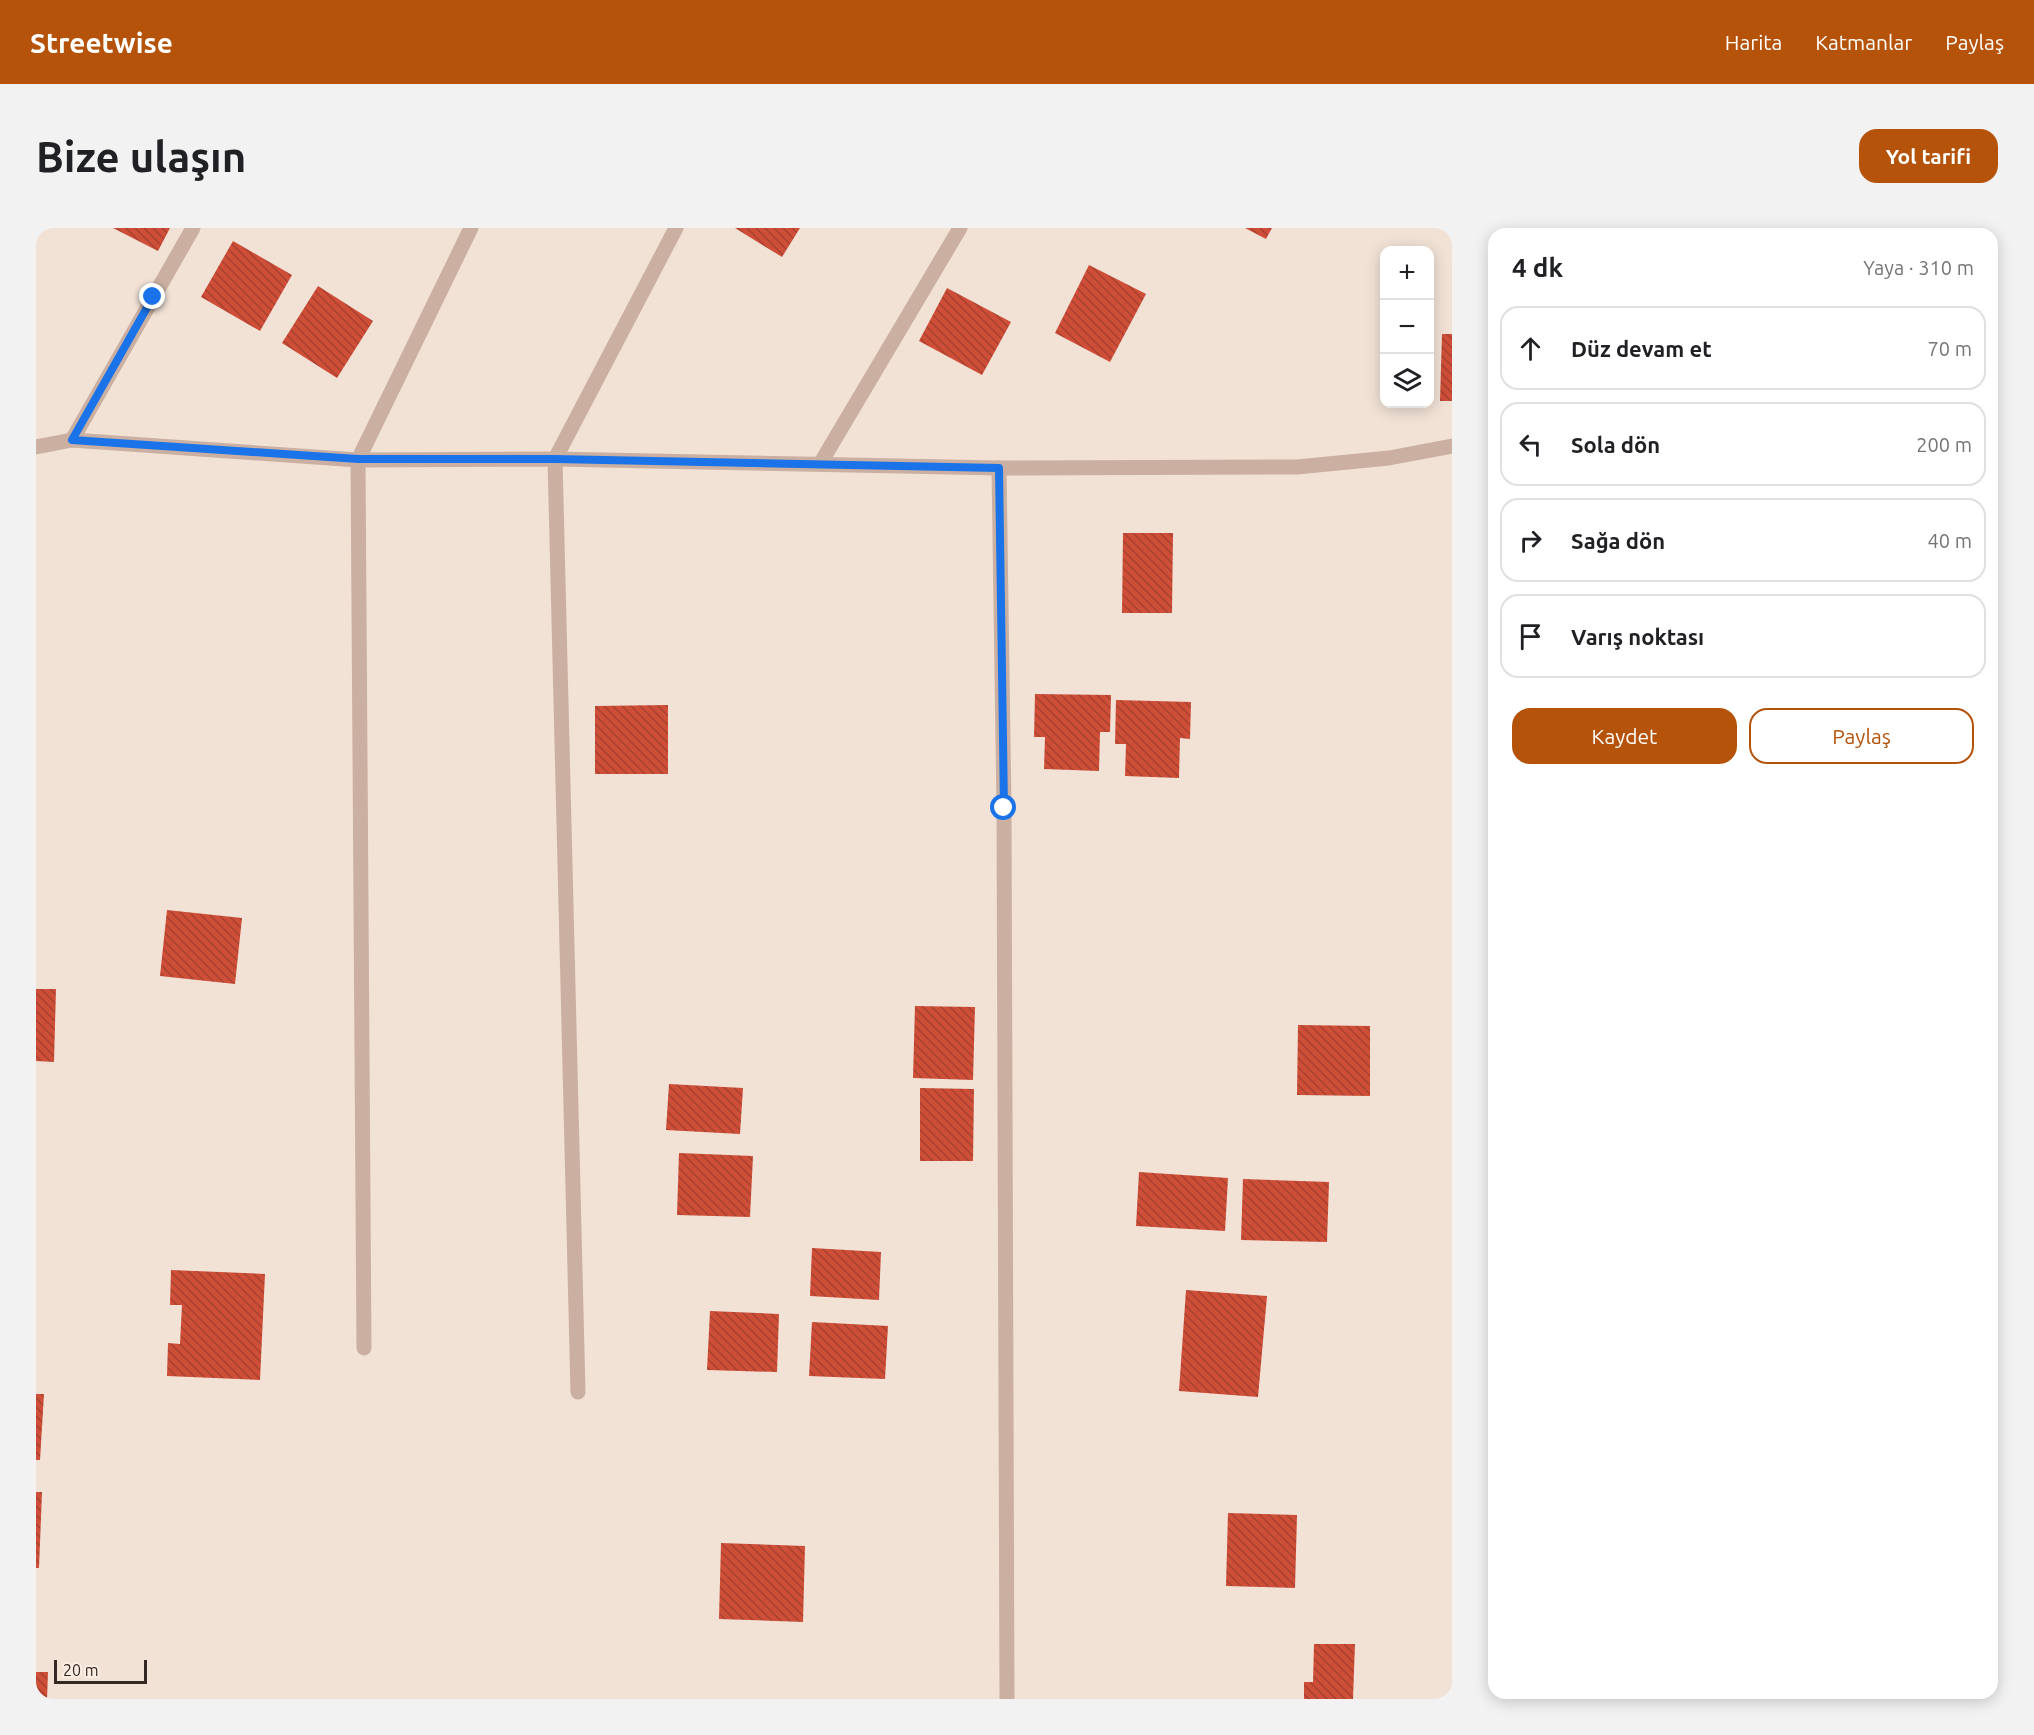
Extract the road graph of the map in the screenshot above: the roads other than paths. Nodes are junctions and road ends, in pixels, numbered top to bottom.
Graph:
1 (193, 228) edge
2 (471, 228) edge
3 (676, 228) edge
4 (960, 228) edge
5 (72, 440) junction
6 (1452, 446) edge
7 (36, 447) edge
8 (358, 459) junction
9 (555, 459) junction
10 (820, 464) junction
11 (999, 468) junction
12 (364, 1348) dead end
13 (578, 1392) dead end
14 (1007, 1699) edge

1 - 5 street
2 - 8 street
3 - 9 street
4 - 10 street
5 - 7 street
5 - 8 street
6 - 11 street
8 - 9 street
8 - 12 street
9 - 10 street
9 - 13 street
10 - 11 street
11 - 14 street

